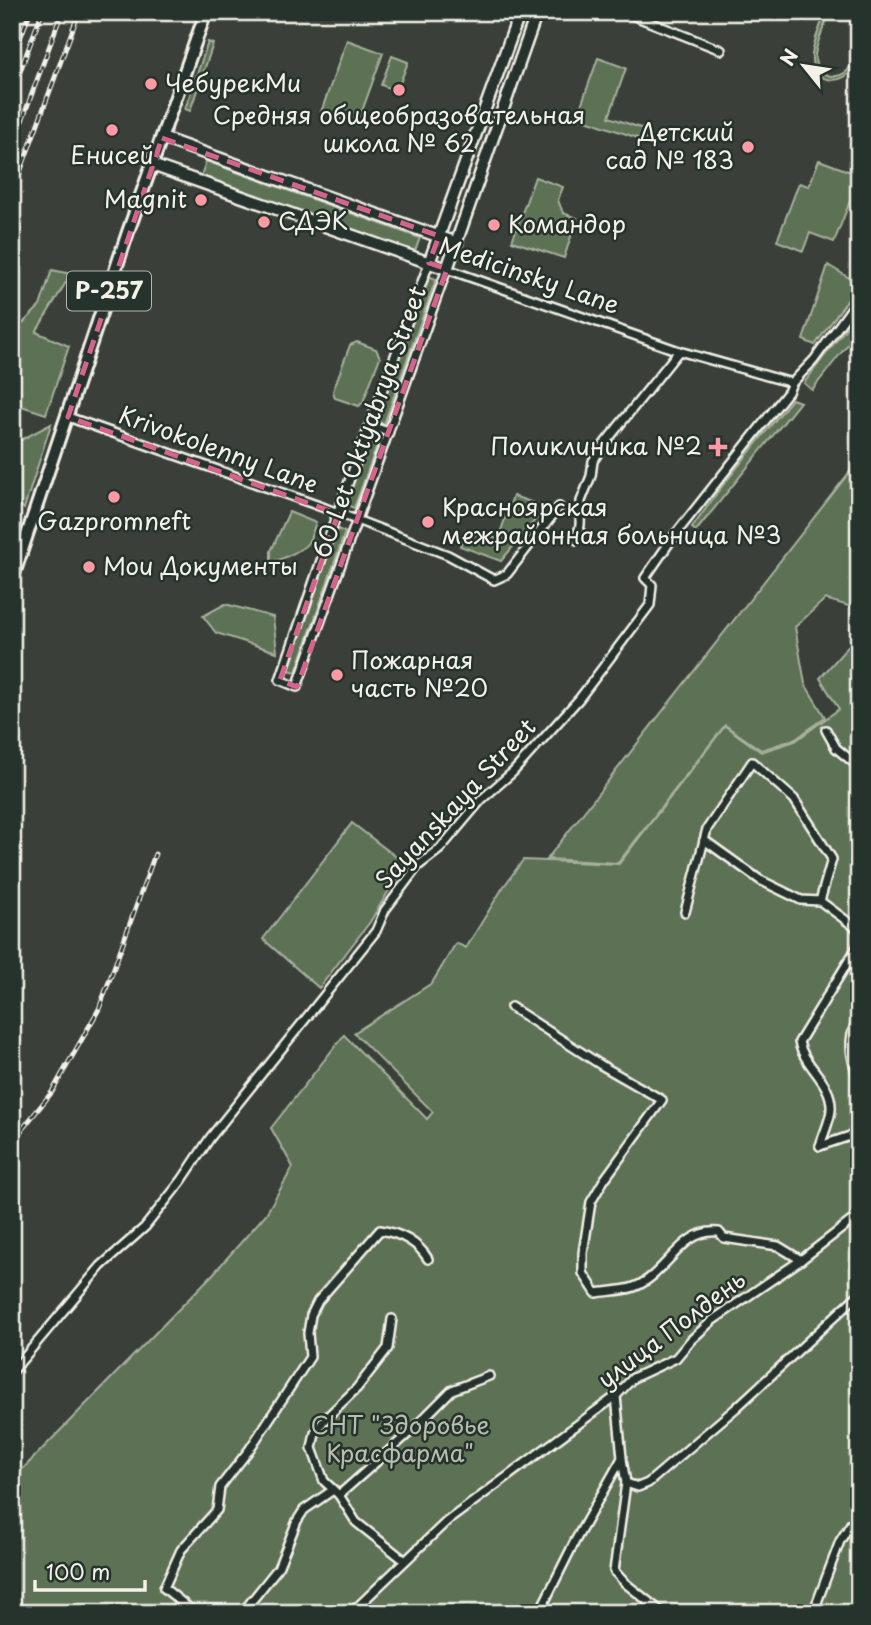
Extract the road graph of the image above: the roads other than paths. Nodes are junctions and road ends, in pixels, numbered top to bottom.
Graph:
1 (206, 12) edge
2 (520, 12) edge
3 (537, 12) edge
4 (624, 12) edge
5 (721, 50) dead end
6 (162, 138) junction
7 (152, 165) junction
8 (439, 236) junction
9 (457, 243) junction
10 (429, 263) junction
11 (447, 269) junction
12 (859, 298) edge
13 (679, 351) junction
14 (792, 383) junction
15 (68, 417) junction
16 (370, 426) junction
17 (388, 432) junction
18 (559, 507) dead end
19 (337, 514) junction
20 (355, 522) junction
21 (577, 540) dead end
22 (12, 580) edge
23 (826, 730) dead end
24 (859, 767) edge
25 (704, 840) junction
26 (820, 901) junction
27 (685, 912) dead end
28 (859, 930) edge
29 (859, 944) edge
30 (511, 1007) dead end
31 (859, 1018) edge
32 (859, 1082) edge
33 (859, 1133) edge
34 (859, 1215) edge
35 (428, 1259) dead end
36 (801, 1260) junction
37 (859, 1294) edge
38 (392, 1319) dead end
39 (12, 1372) edge
40 (489, 1376) dead end
41 (616, 1396) junction
42 (622, 1458) junction
43 (626, 1483) junction
44 (336, 1492) junction
45 (859, 1522) edge
46 (404, 1560) junction
47 (195, 1613) edge
48 (243, 1613) edge
49 (351, 1613) edge
50 (539, 1613) edge
51 (663, 1613) edge
52 (813, 1613) edge

1 - 6 highway, Р-257
2 - 8 main road, 60 Let Oktyabrya Street
3 - 9 main road, 60 Let Oktyabrya Street
4 - 5 street
6 - 7 highway, Р-257
6 - 8 main road, Medicinsky Lane
7 - 10 main road, Medicinsky Lane
7 - 15 highway, Р-257
8 - 9 main road, Medicinsky Lane
8 - 10 main road, 60 Let Oktyabrya Street
9 - 11 main road, 60 Let Oktyabrya Street
10 - 11 main road, Medicinsky Lane
10 - 16 street, 60 Let Oktyabrya Street
11 - 13 street, Medicinsky Lane
11 - 17 street, 60 Let Oktyabrya Street
12 - 14 street
13 - 14 street, Medicinsky Lane
13 - 21 street
14 - 39 street, Sayanskaya Street
15 - 19 street, Krivokolenny Lane
15 - 22 highway, Р-257
16 - 17 street
16 - 19 street, 60 Let Oktyabrya Street
17 - 20 street, 60 Let Oktyabrya Street
18 - 20 street, Krivokolenny Lane
19 - 20 street, Krivokolenny Lane
19 - 20 street, 60 Let Oktyabrya Street
23 - 24 street
25 - 26 street
25 - 26 street
25 - 27 street
26 - 28 street
29 - 33 street
30 - 36 street
31 - 32 street
34 - 36 street, улица Полдень
35 - 47 street
36 - 41 street, улица Полдень
37 - 43 street
38 - 44 street
40 - 44 street
41 - 42 street
41 - 46 street, улица Полдень
42 - 43 street
42 - 50 street
43 - 51 street
44 - 46 street
44 - 48 street
45 - 52 street
46 - 49 street, улица Полдень

